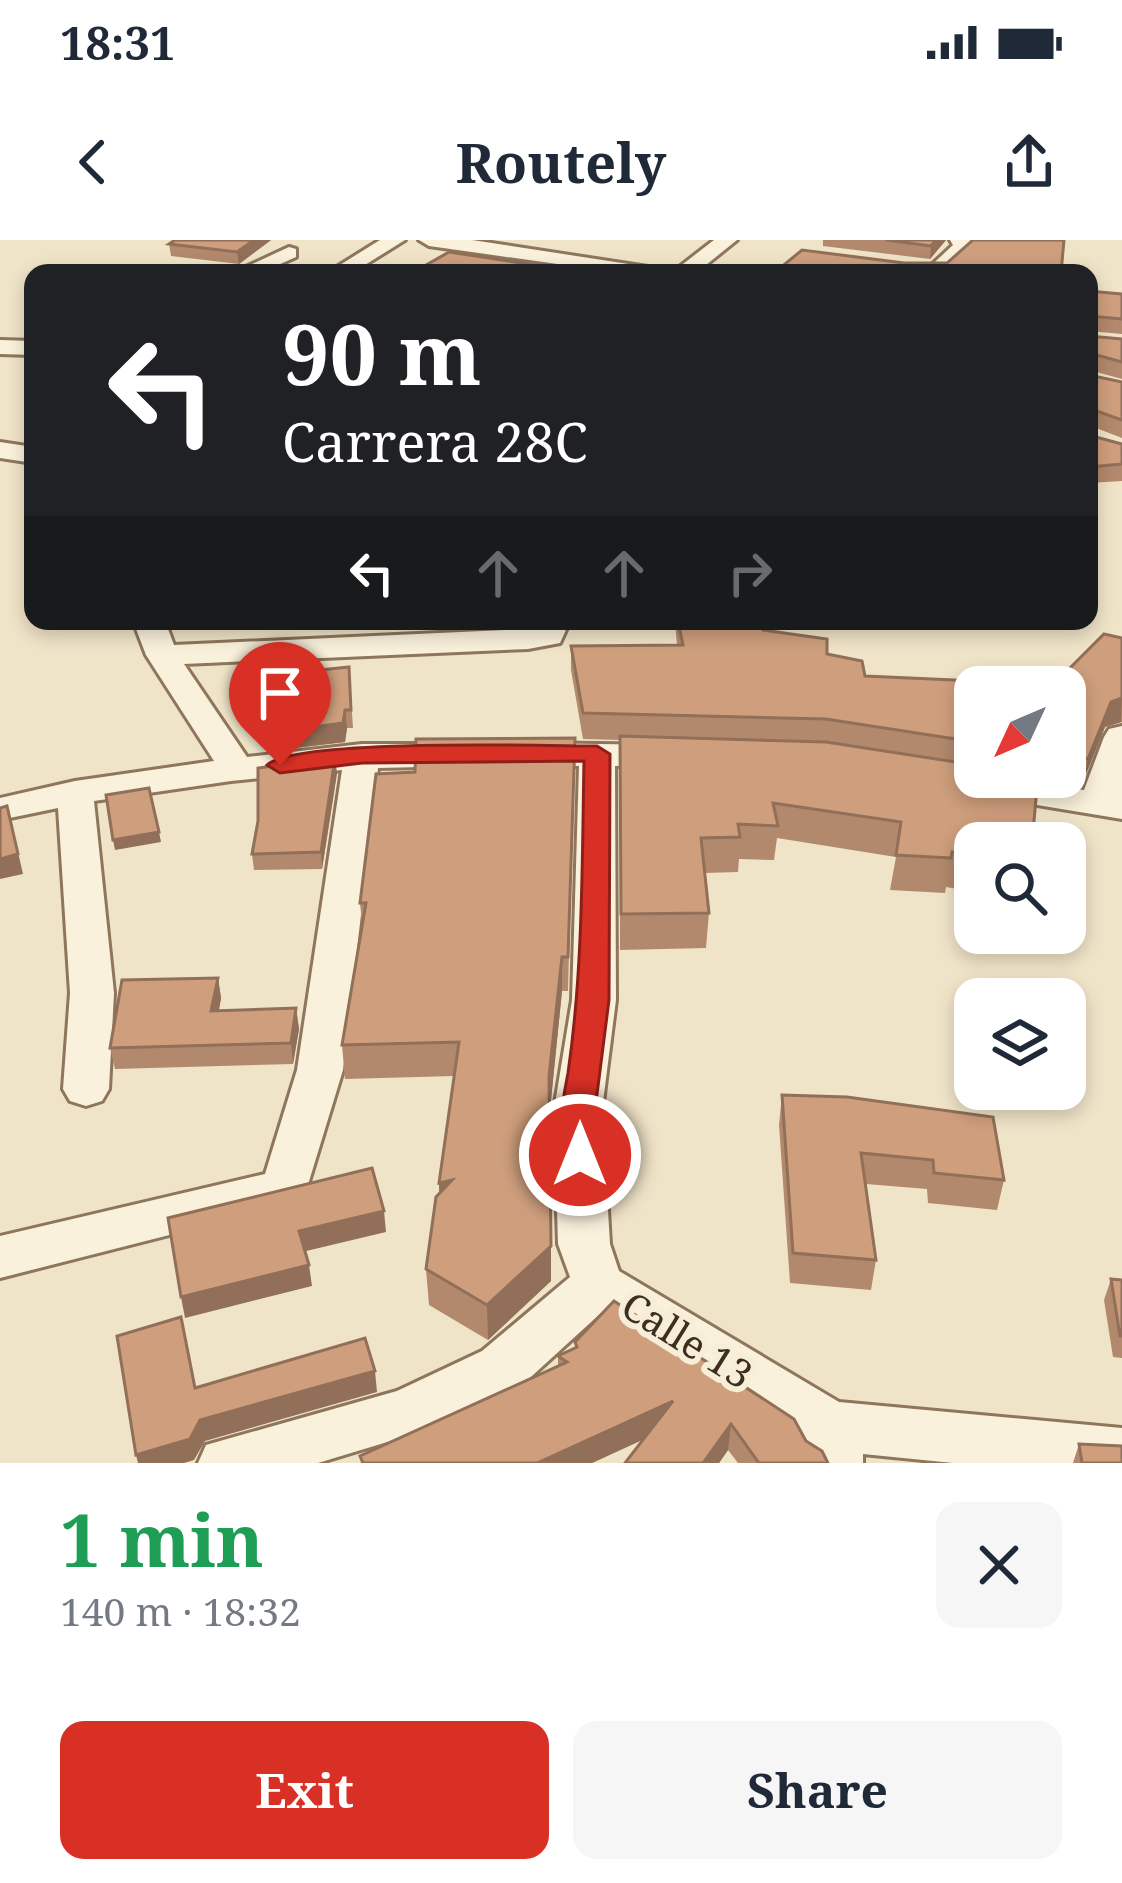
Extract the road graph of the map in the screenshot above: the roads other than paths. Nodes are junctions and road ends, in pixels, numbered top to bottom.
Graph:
1 (268, 240) edge
2 (395, 240) edge
3 (429, 240) edge
4 (574, 240) edge
5 (727, 240) edge
6 (960, 240) edge
7 (553, 258) junction
8 (264, 264) edge
9 (353, 264) edge
10 (543, 264) edge
11 (598, 264) edge
12 (695, 264) edge
13 (936, 264) edge
14 (152, 630) edge
15 (550, 630) edge
16 (325, 634) edge
17 (162, 655) junction
18 (1122, 737) edge
19 (597, 754) junction
20 (362, 755) junction
21 (710, 757) edge
22 (238, 770) junction
23 (938, 778) edge
24 (75, 792) junction
25 (1110, 806) edge
26 (0, 809) edge
27 (86, 1089) dead end
28 (0, 1257) edge
29 (598, 1284) junction
30 (834, 1445) edge
31 (1122, 1454) edge
32 (1039, 1455) edge
33 (227, 1463) edge

1 - 8 street
2 - 9 street
3 - 7 street
4 - 7 street
5 - 12 street
6 - 13 street
7 - 10 street
7 - 11 street
14 - 17 street
15 - 16 street
16 - 17 street
17 - 22 street
18 - 25 street
19 - 20 street
19 - 21 street
19 - 29 street, Calle 13
20 - 22 street
20 - 28 street
22 - 24 street
23 - 25 street
24 - 26 street
24 - 27 street
29 - 30 street, Calle 13
29 - 33 street
30 - 32 street
31 - 32 street

